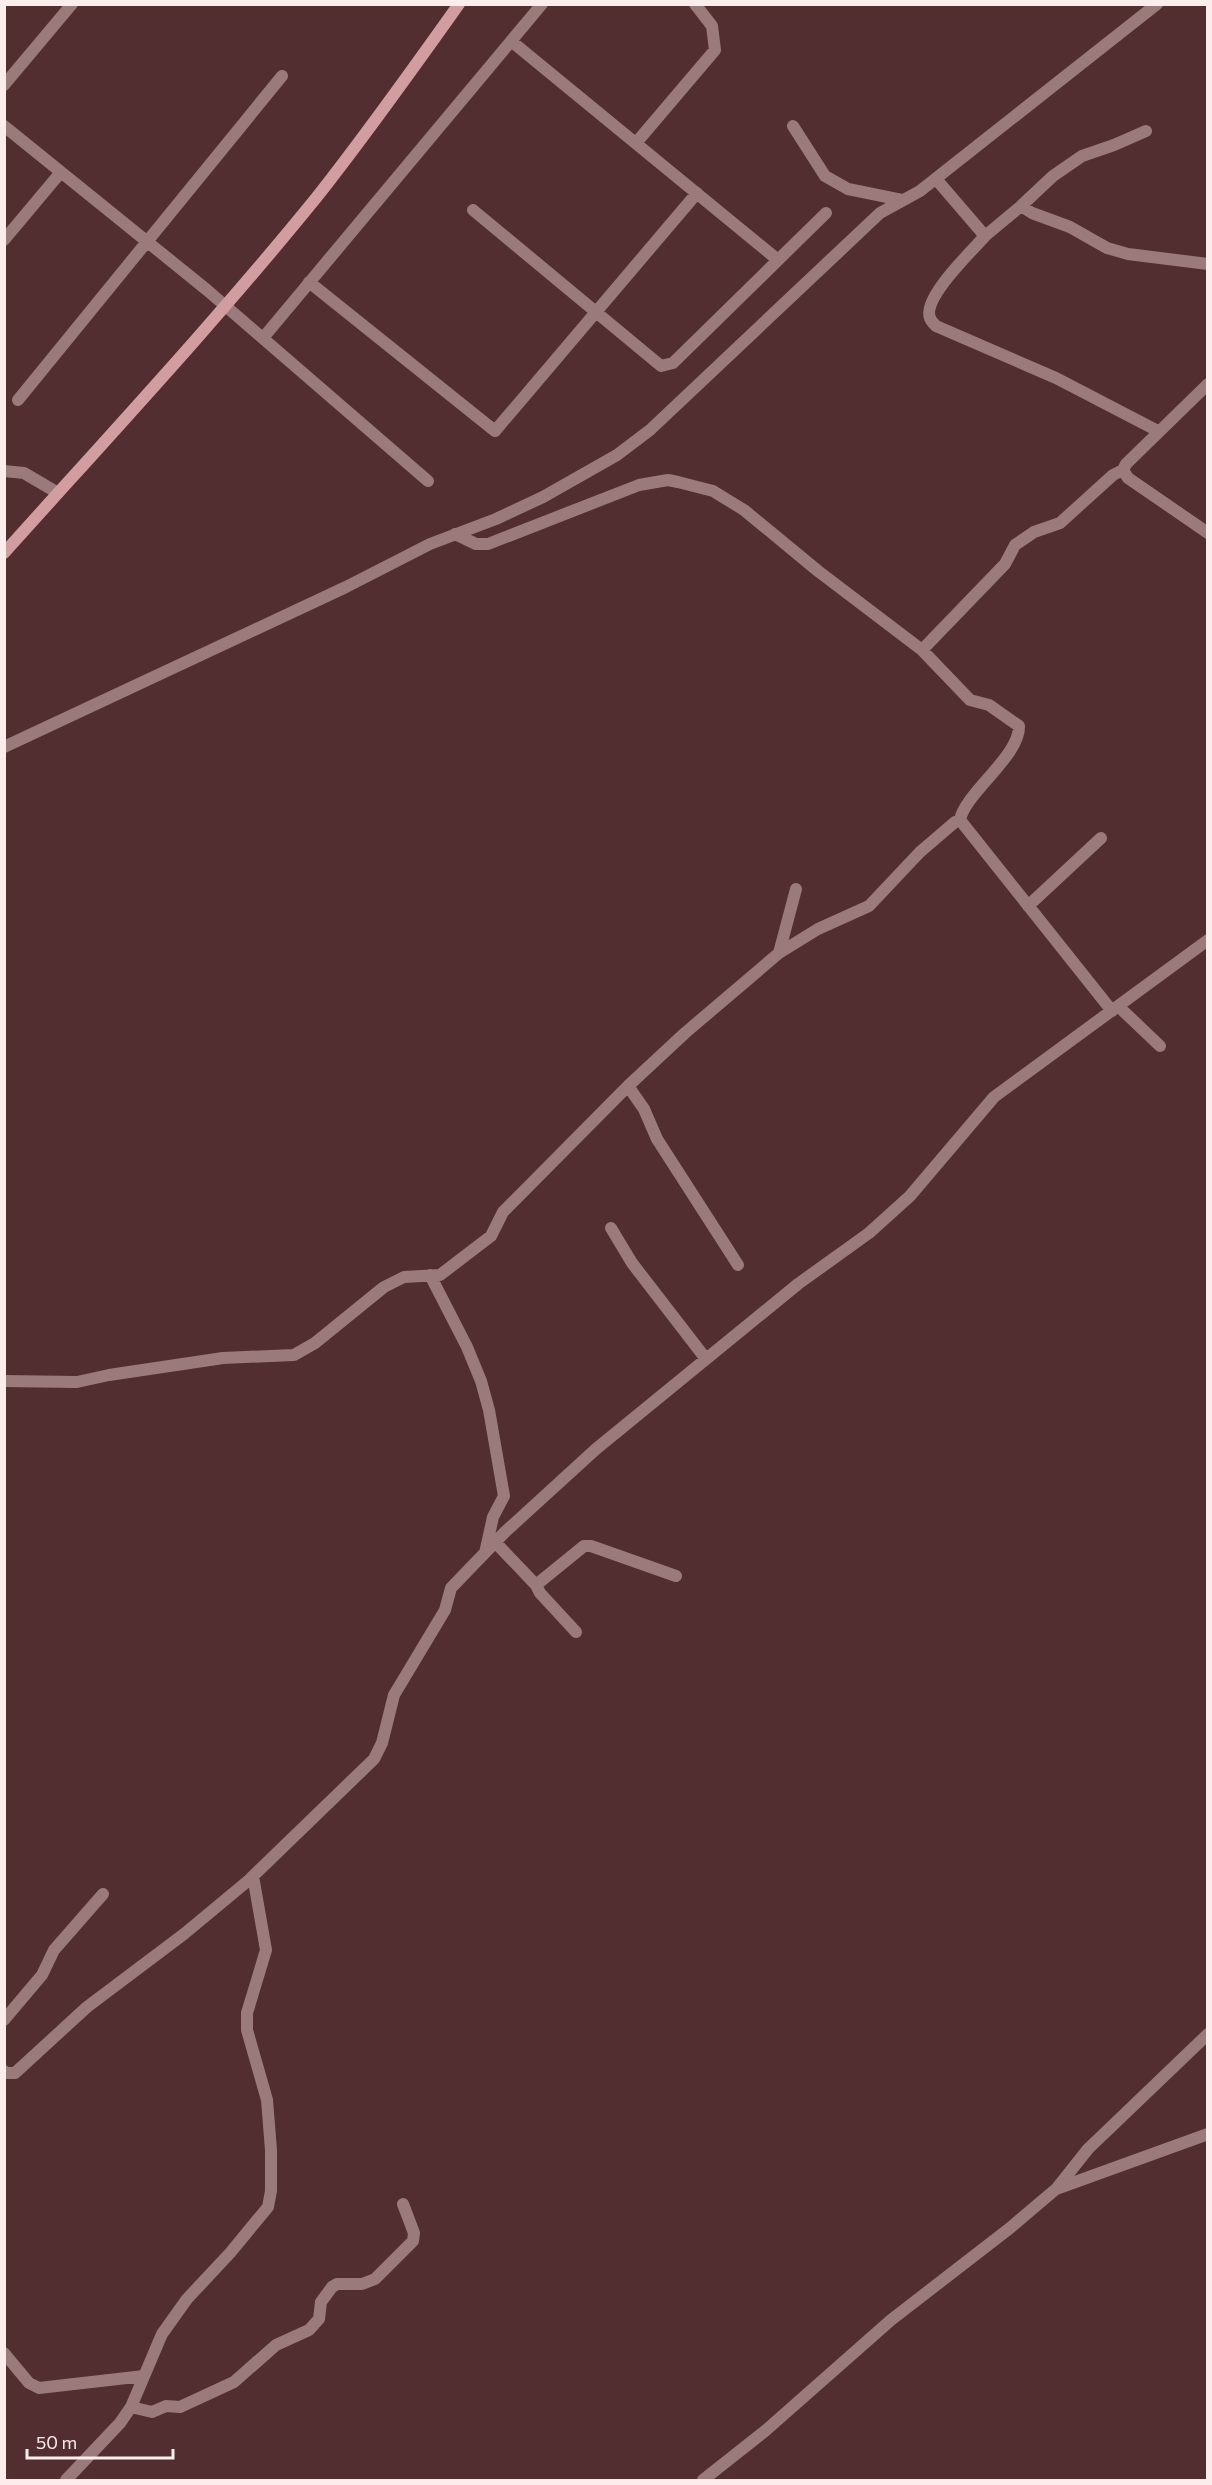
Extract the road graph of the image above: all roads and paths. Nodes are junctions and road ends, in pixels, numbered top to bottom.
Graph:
1 (72, 4) edge
2 (459, 4) edge
3 (542, 4) edge
4 (695, 4) edge
5 (1157, 4) edge
6 (511, 41) junction
7 (282, 76) dead end
8 (4, 85) edge
9 (4, 126) edge
10 (793, 126) dead end
11 (1146, 131) dead end
12 (636, 143) junction
13 (61, 172) junction
14 (936, 178) junction
15 (697, 193) junction
16 (902, 200) junction
17 (1021, 206) junction
18 (473, 210) dead end
19 (826, 213) dead end
20 (986, 236) junction
21 (4, 240) edge
22 (147, 242) junction
23 (778, 260) junction
24 (1208, 264) edge
25 (309, 282) junction
26 (225, 306) junction
27 (596, 312) junction
28 (262, 338) junction
29 (1208, 384) edge
30 (18, 400) dead end
31 (1158, 431) junction
32 (1123, 470) junction
33 (4, 471) edge
34 (428, 481) dead end
35 (58, 493) junction
36 (455, 534) junction
37 (1208, 534) edge
38 (4, 553) edge
39 (922, 650) junction
40 (4, 747) edge
41 (960, 820) junction
42 (1101, 838) dead end
43 (796, 889) dead end
44 (1028, 906) junction
45 (1208, 940) edge
46 (779, 953) junction
47 (1115, 1008) junction
48 (1160, 1046) dead end
49 (628, 1086) junction
50 (611, 1228) dead end
51 (738, 1265) dead end
52 (430, 1275) junction
53 (706, 1359) junction
54 (4, 1381) edge
55 (495, 1542) junction
56 (485, 1553) junction
57 (676, 1576) dead end
58 (536, 1585) junction
59 (576, 1632) dead end
60 (253, 1876) junction
61 (103, 1894) dead end
62 (4, 2020) edge
63 (1208, 2034) edge
64 (4, 2071) edge
65 (1208, 2133) edge
66 (1056, 2189) junction
67 (403, 2204) dead end
68 (4, 2354) edge
69 (144, 2376) junction
70 (131, 2407) junction
71 (66, 2481) edge
72 (703, 2481) edge

1 - 8 street
2 - 26 main road
3 - 6 street
4 - 12 street
5 - 14 street
6 - 12 street
6 - 25 street
7 - 22 street
9 - 13 street
10 - 16 street
11 - 17 street
12 - 15 street
13 - 21 street
13 - 22 street
14 - 16 street
14 - 20 street
15 - 23 street
15 - 27 street
16 - 36 street
17 - 20 street
17 - 24 street
18 - 27 street
19 - 23 street
20 - 31 street
22 - 26 street
22 - 30 street
23 - 27 street
25 - 27 street
25 - 28 street
26 - 28 street
26 - 35 main road
28 - 34 street
29 - 31 street
31 - 32 street
32 - 37 street
32 - 39 street
33 - 35 street
35 - 38 main road
36 - 39 street
36 - 40 street
39 - 41 street
41 - 44 street
41 - 46 street
42 - 44 street
43 - 46 street
44 - 47 street
45 - 47 street
46 - 49 street
47 - 48 street
47 - 53 street
49 - 51 street
49 - 52 street
50 - 53 street
52 - 54 street
52 - 56 street
53 - 55 street
55 - 56 street
55 - 58 street
56 - 60 street
57 - 58 street
58 - 59 street
60 - 64 street
60 - 69 street
61 - 62 street
63 - 66 street
65 - 66 street
66 - 72 street
67 - 70 street
68 - 69 street
69 - 70 street
70 - 71 street

